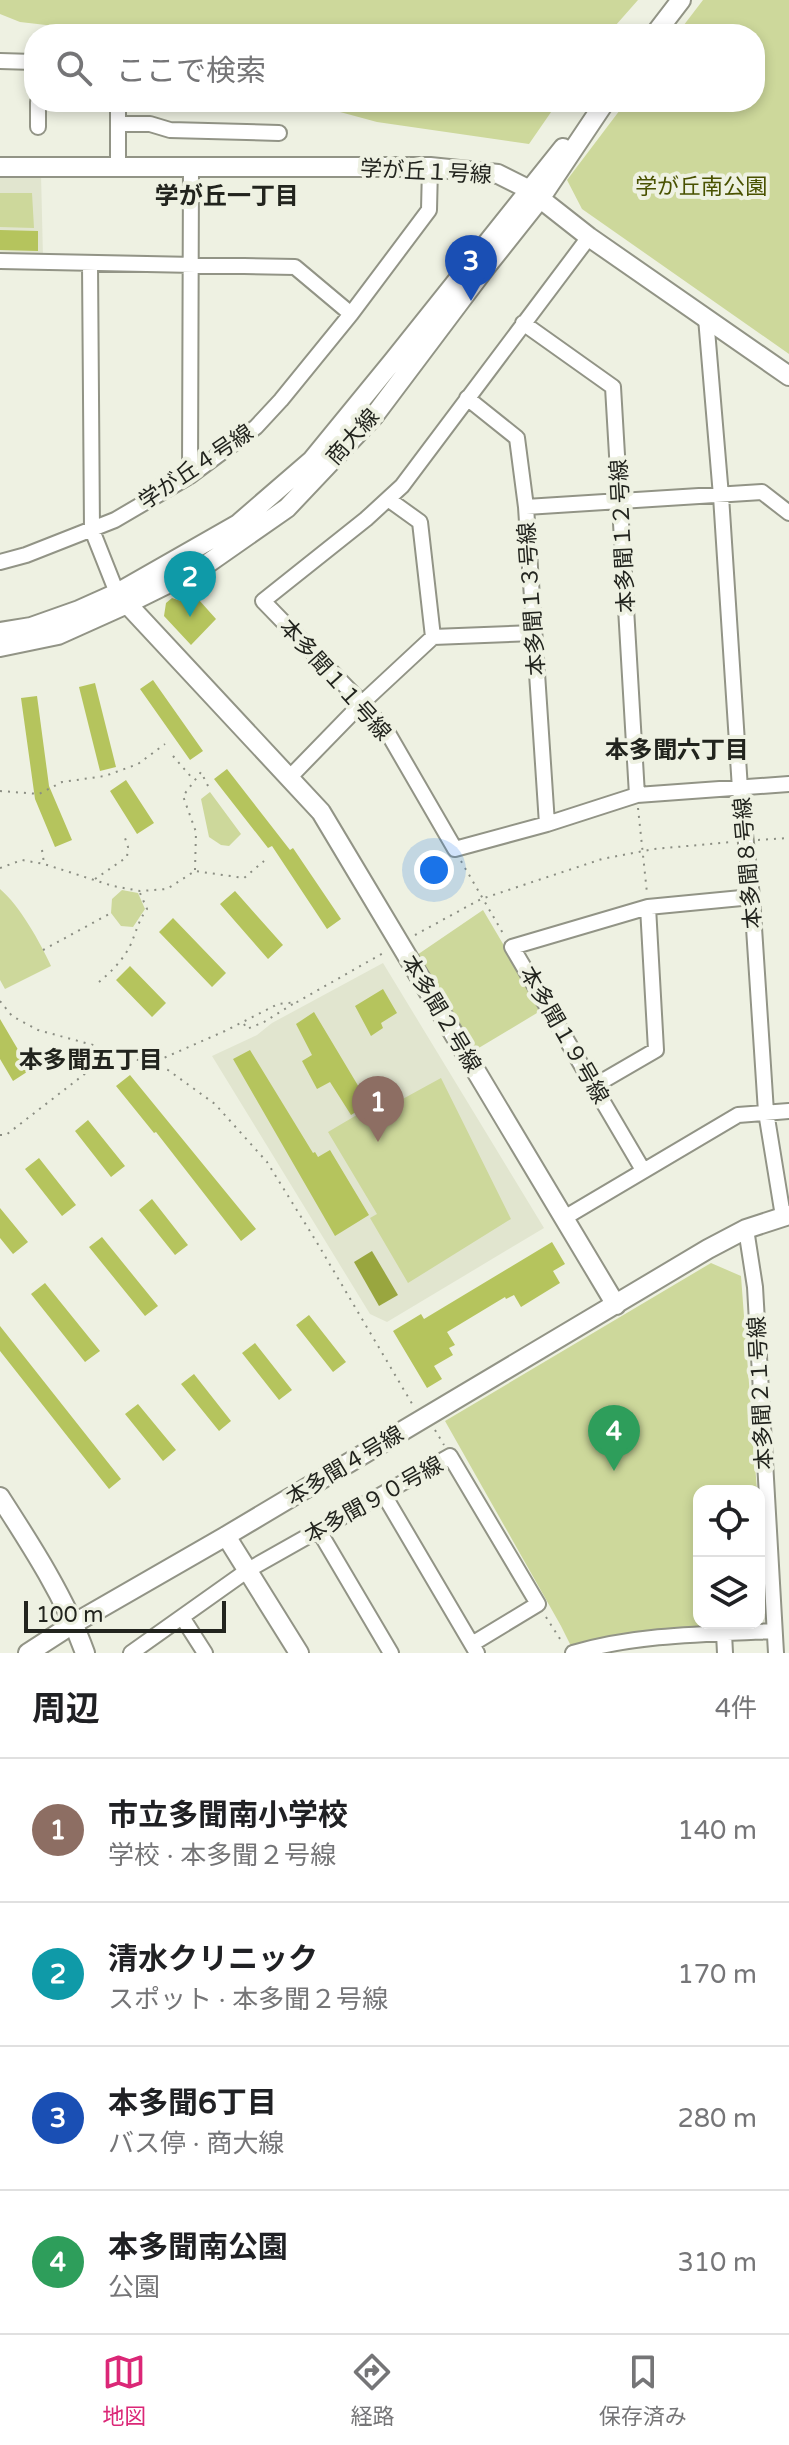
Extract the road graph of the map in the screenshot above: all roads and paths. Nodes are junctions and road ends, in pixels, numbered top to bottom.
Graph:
1 (681, 0) edge
2 (663, 24) edge
3 (0, 61) edge
4 (24, 62) edge
5 (38, 112) edge
6 (118, 112) edge
7 (596, 112) edge
8 (118, 124) junction
9 (38, 127) dead end
10 (279, 133) dead end
11 (0, 167) edge
12 (118, 167) junction
13 (191, 167) junction
14 (430, 167) junction
15 (534, 194) junction
16 (589, 237) junction
17 (0, 261) edge
18 (90, 264) junction
19 (191, 265) junction
20 (351, 314) junction
21 (706, 318) junction
22 (523, 323) junction
23 (789, 376) edge
24 (467, 398) junction
25 (190, 476) junction
26 (721, 496) junction
27 (388, 499) junction
28 (621, 502) junction
29 (526, 507) junction
30 (789, 513) edge
31 (92, 530) junction
32 (0, 562) edge
33 (122, 598) junction
34 (0, 632) edge
35 (534, 633) junction
36 (433, 637) junction
37 (0, 647) edge
38 (362, 703) junction
39 (165, 744) dead end
40 (173, 756) dead end
41 (290, 777) junction
42 (193, 779) junction
43 (789, 784) edge
44 (740, 789) junction
45 (210, 790) dead end
46 (0, 791) edge
47 (637, 795) junction
48 (547, 824) junction
49 (125, 838) dead end
50 (789, 838) edge
51 (746, 841) junction
52 (455, 849) junction
53 (42, 850) dead end
54 (642, 851) junction
55 (264, 861) dead end
56 (44, 864) junction
57 (0, 868) edge
58 (195, 871) junction
59 (94, 880) junction
60 (140, 891) junction
61 (752, 897) junction
62 (481, 899) junction
63 (648, 907) junction
64 (111, 913) dead end
65 (399, 944) junction
66 (512, 947) junction
67 (43, 950) dead end
68 (99, 982) dead end
69 (0, 1001) edge
70 (297, 1002) junction
71 (242, 1022) junction
72 (264, 1022) junction
73 (267, 1030) dead end
74 (113, 1052) junction
75 (150, 1064) junction
76 (594, 1086) junction
77 (789, 1111) edge
78 (766, 1112) junction
79 (0, 1135) edge
80 (643, 1170) junction
81 (786, 1216) edge
82 (564, 1218) junction
83 (746, 1229) junction
84 (616, 1305) junction
85 (424, 1419) junction
86 (450, 1456) junction
87 (384, 1495) junction
88 (0, 1497) edge
89 (319, 1531) junction
90 (226, 1536) junction
91 (248, 1570) junction
92 (538, 1604) junction
93 (182, 1617) junction
94 (73, 1624) junction
95 (774, 1631) junction
96 (724, 1633) junction
97 (561, 1641) dead end
98 (475, 1648) edge
99 (28, 1653) edge
100 (85, 1653) edge
101 (131, 1653) edge
102 (205, 1653) edge
103 (299, 1653) edge
104 (391, 1653) edge
105 (573, 1653) edge
106 (725, 1653) edge
107 (776, 1653) edge

1 - 2 street
3 - 4 street
5 - 9 street
6 - 8 street
7 - 15 street, 商大線
8 - 10 street
8 - 12 street
11 - 12 street, 学が丘１号線
12 - 13 street, 学が丘１号線
13 - 14 street, 学が丘１号線
13 - 19 street
14 - 15 street, 学が丘１号線
14 - 20 street, 学が丘４号線
15 - 16 street, 学が丘１号線
15 - 33 street, 商大線
16 - 21 street, 学が丘１号線
16 - 22 street, 本多聞１１号線
17 - 18 street
18 - 19 street
18 - 31 street
19 - 20 street
19 - 25 street
20 - 25 street, 学が丘４号線
21 - 23 street, 学が丘１号線
21 - 26 street, 本多聞８号線
22 - 24 street, 本多聞１１号線
22 - 28 street, 本多聞１２号線
24 - 27 street, 本多聞１１号線
24 - 29 street, 本多聞１３号線
25 - 31 street, 学が丘４号線
26 - 28 street
26 - 30 street
26 - 44 street, 本多聞８号線
27 - 36 street
27 - 38 street, 本多聞１１号線
28 - 29 street
28 - 47 street, 本多聞１２号線
29 - 35 street, 本多聞１３号線
31 - 32 street, 学が丘４号線
31 - 33 street
33 - 34 street, 商大線
33 - 37 street, 商大線
33 - 41 street, 本多聞２号線
35 - 36 street
35 - 48 street, 本多聞１３号線
36 - 38 street
38 - 41 street
38 - 52 street, 本多聞１１号線
39 - 46 path
40 - 42 path
41 - 65 street, 本多聞２号線
42 - 45 path
42 - 58 path
43 - 44 street
44 - 47 street
44 - 51 street, 本多聞８号線
47 - 48 street
47 - 54 path
48 - 52 street
49 - 59 path
50 - 51 path
51 - 54 path
51 - 61 street, 本多聞８号線
52 - 62 path
53 - 56 path
54 - 62 path
54 - 63 path
55 - 58 path
56 - 57 path
56 - 59 path
58 - 60 path
59 - 60 path
60 - 68 path
61 - 63 street, 本多聞１９号線
61 - 78 street, 本多聞８号線
62 - 65 path
62 - 66 path
63 - 66 street, 本多聞１９号線
63 - 76 street
64 - 67 path
65 - 70 path
65 - 82 street, 本多聞２号線
66 - 76 street, 本多聞１９号線
69 - 74 path
70 - 71 path
70 - 72 path
71 - 72 path
71 - 75 path
72 - 73 path
74 - 75 path
74 - 79 path
75 - 85 path
76 - 80 street, 本多聞１９号線
77 - 78 street
78 - 80 street
78 - 81 street, 本多聞８号線
80 - 82 street
81 - 83 street
82 - 84 street, 本多聞２号線
83 - 84 street
83 - 95 street, 本多聞２１号線
84 - 85 street, 本多聞４号線
85 - 86 path
85 - 90 street, 本多聞４号線
86 - 87 street, 本多聞９０号線
86 - 92 street, 本多聞９０号線
87 - 89 street, 本多聞９０号線
87 - 98 street
88 - 94 street
89 - 91 street, 本多聞９０号線
89 - 104 street
90 - 91 street
90 - 94 street, 本多聞４号線
91 - 93 street, 本多聞９０号線
91 - 103 street
92 - 97 path
92 - 98 street
93 - 101 street, 本多聞９０号線
93 - 102 street
94 - 99 street, 本多聞４号線
94 - 100 street
95 - 96 street
95 - 107 street, 本多聞２１号線
96 - 105 street
96 - 106 street

